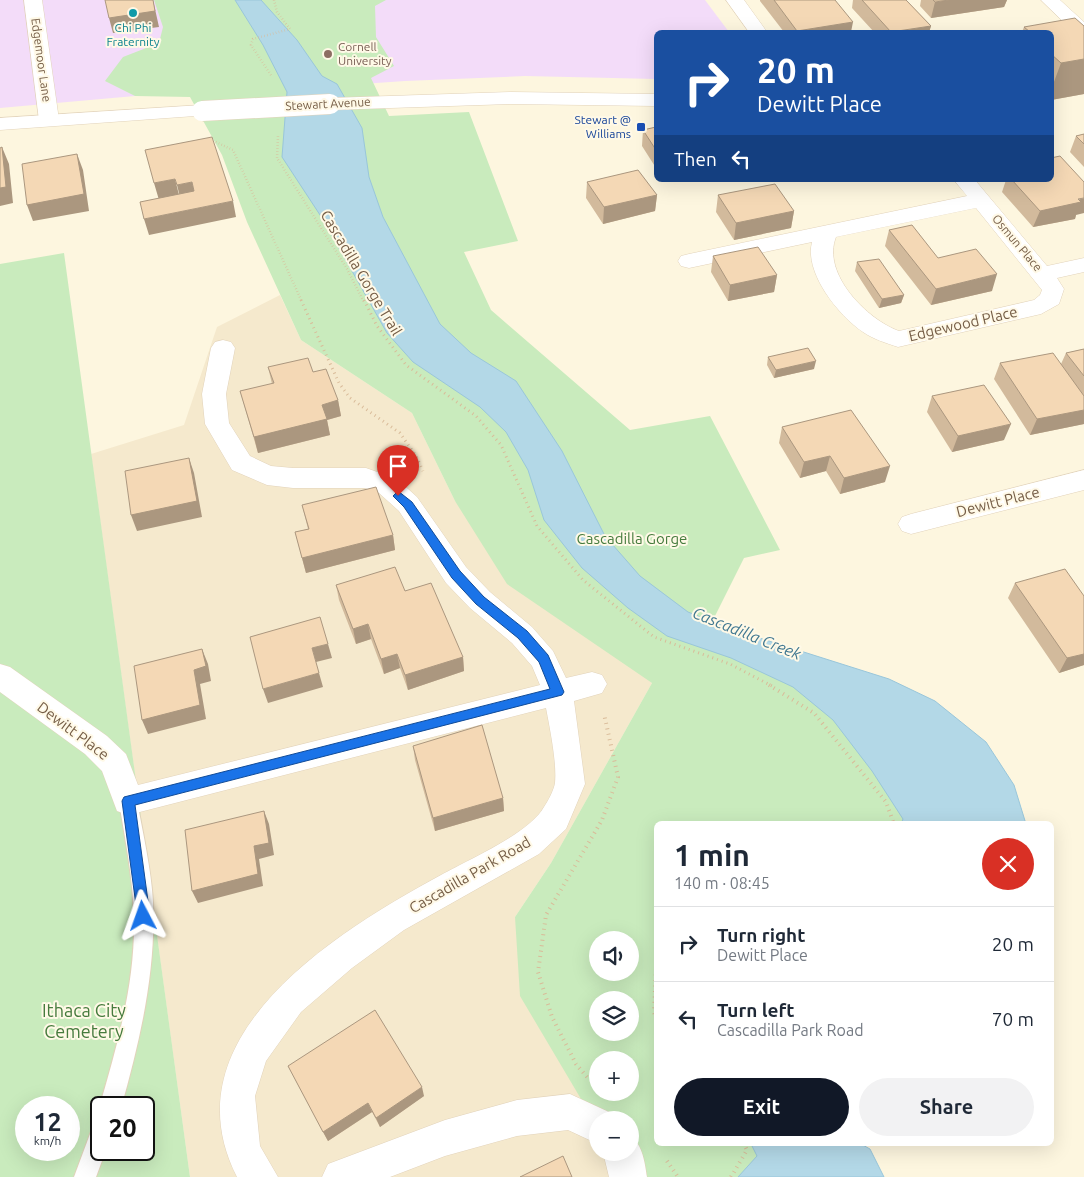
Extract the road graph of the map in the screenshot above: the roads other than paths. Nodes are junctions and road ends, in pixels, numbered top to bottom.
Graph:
1 (33, 0) edge
2 (735, 0) edge
3 (1050, 0) edge
4 (757, 30) edge
5 (1084, 31) edge
6 (1060, 35) edge
7 (654, 100) edge
8 (48, 120) junction
9 (0, 124) edge
10 (966, 182) edge
11 (981, 200) junction
12 (827, 232) junction
13 (689, 261) dead end
14 (1084, 265) edge
15 (1042, 274) junction
16 (224, 348) dead end
17 (1084, 480) edge
18 (911, 524) dead end
19 (0, 676) edge
20 (592, 684) road end
21 (558, 692) junction
22 (128, 801) junction
23 (113, 1096) edge
24 (589, 1122) edge
25 (91, 1161) edge
26 (625, 1161) edge
27 (85, 1177) edge
28 (260, 1177) edge
29 (341, 1177) edge
30 (628, 1177) edge

1 - 8 street, Edgemoor Lane
2 - 4 street
3 - 5 street
5 - 6 street
7 - 8 street, Stewart Avenue, bridge
8 - 9 street, Stewart Avenue
10 - 11 street, Osmun Place
11 - 12 street
11 - 15 street, Osmun Place
12 - 13 street
12 - 15 street, Edgewood Place
14 - 15 street, Osmun Place
16 - 21 street, Cascadilla Park Road
17 - 18 street, Dewitt Place
19 - 22 street, Dewitt Place
20 - 21 street
21 - 22 street
21 - 28 street, Cascadilla Park Road
22 - 23 lane
24 - 29 street
25 - 27 lane
26 - 30 street

